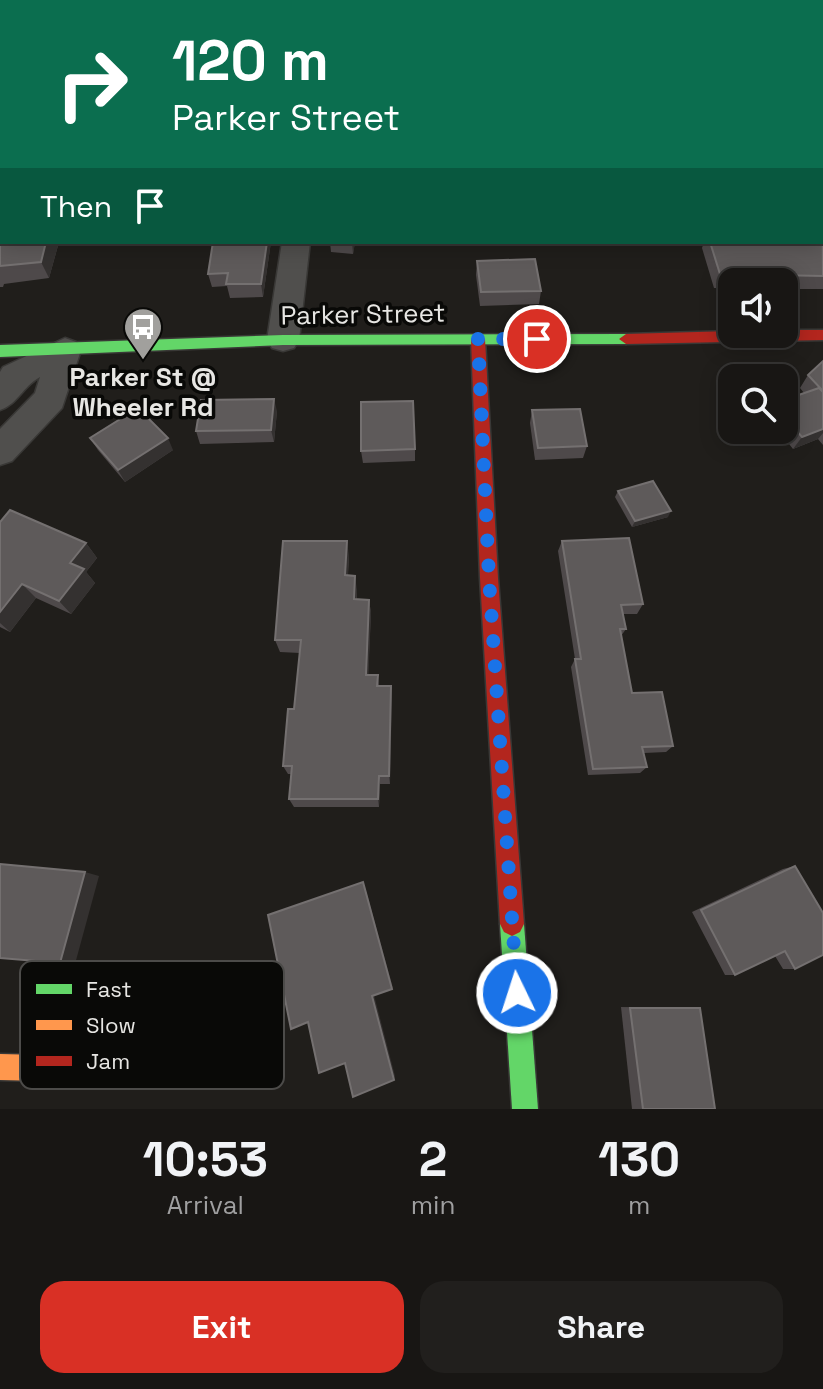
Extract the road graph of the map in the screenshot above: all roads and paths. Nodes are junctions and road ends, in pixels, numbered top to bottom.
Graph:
1 (296, 244) edge
2 (823, 335) edge
3 (478, 339) junction
4 (283, 340) junction
5 (65, 350) junction
6 (0, 351) edge
7 (0, 397) edge
8 (0, 451) edge
9 (0, 1067) edge
10 (20, 1067) edge
11 (525, 1109) edge

1 - 4 street
2 - 3 main road, Parker Street
3 - 4 main road, Parker Street
3 - 11 main road
4 - 5 main road, Parker Street
5 - 6 main road, Parker Street
5 - 7 street
5 - 8 street
9 - 10 main road

